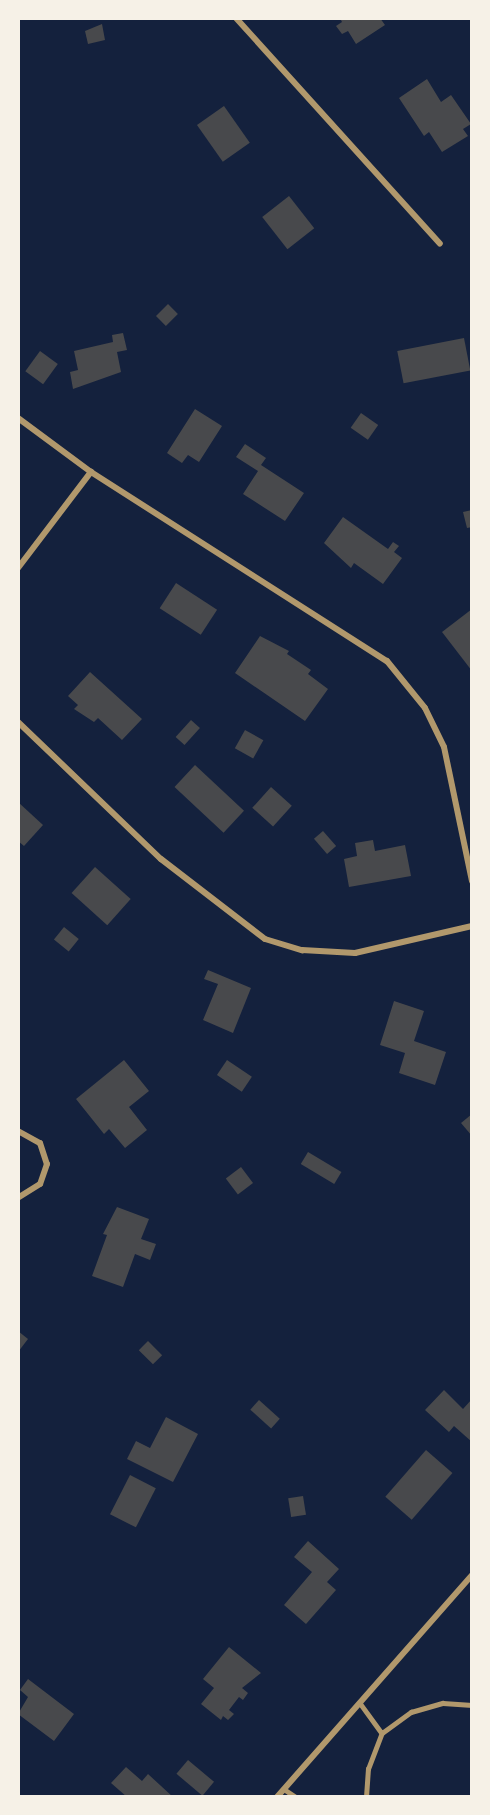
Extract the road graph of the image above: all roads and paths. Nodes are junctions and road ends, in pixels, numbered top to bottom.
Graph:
1 (236, 18) edge
2 (440, 244) dead end
3 (18, 418) edge
4 (91, 472) junction
5 (18, 568) edge
6 (18, 722) edge
7 (472, 881) edge
8 (472, 926) edge
9 (18, 1131) edge
10 (18, 1198) edge
11 (472, 1575) edge
12 (360, 1703) junction
13 (472, 1705) edge
14 (382, 1733) junction
15 (284, 1789) junction
16 (277, 1797) edge
17 (296, 1797) edge
18 (366, 1797) edge

1 - 2 street
3 - 4 street
4 - 5 street
4 - 7 street
6 - 8 street
9 - 10 street
11 - 12 street
12 - 14 lane
12 - 15 street
13 - 14 lane
14 - 18 lane
15 - 16 street
15 - 17 lane

